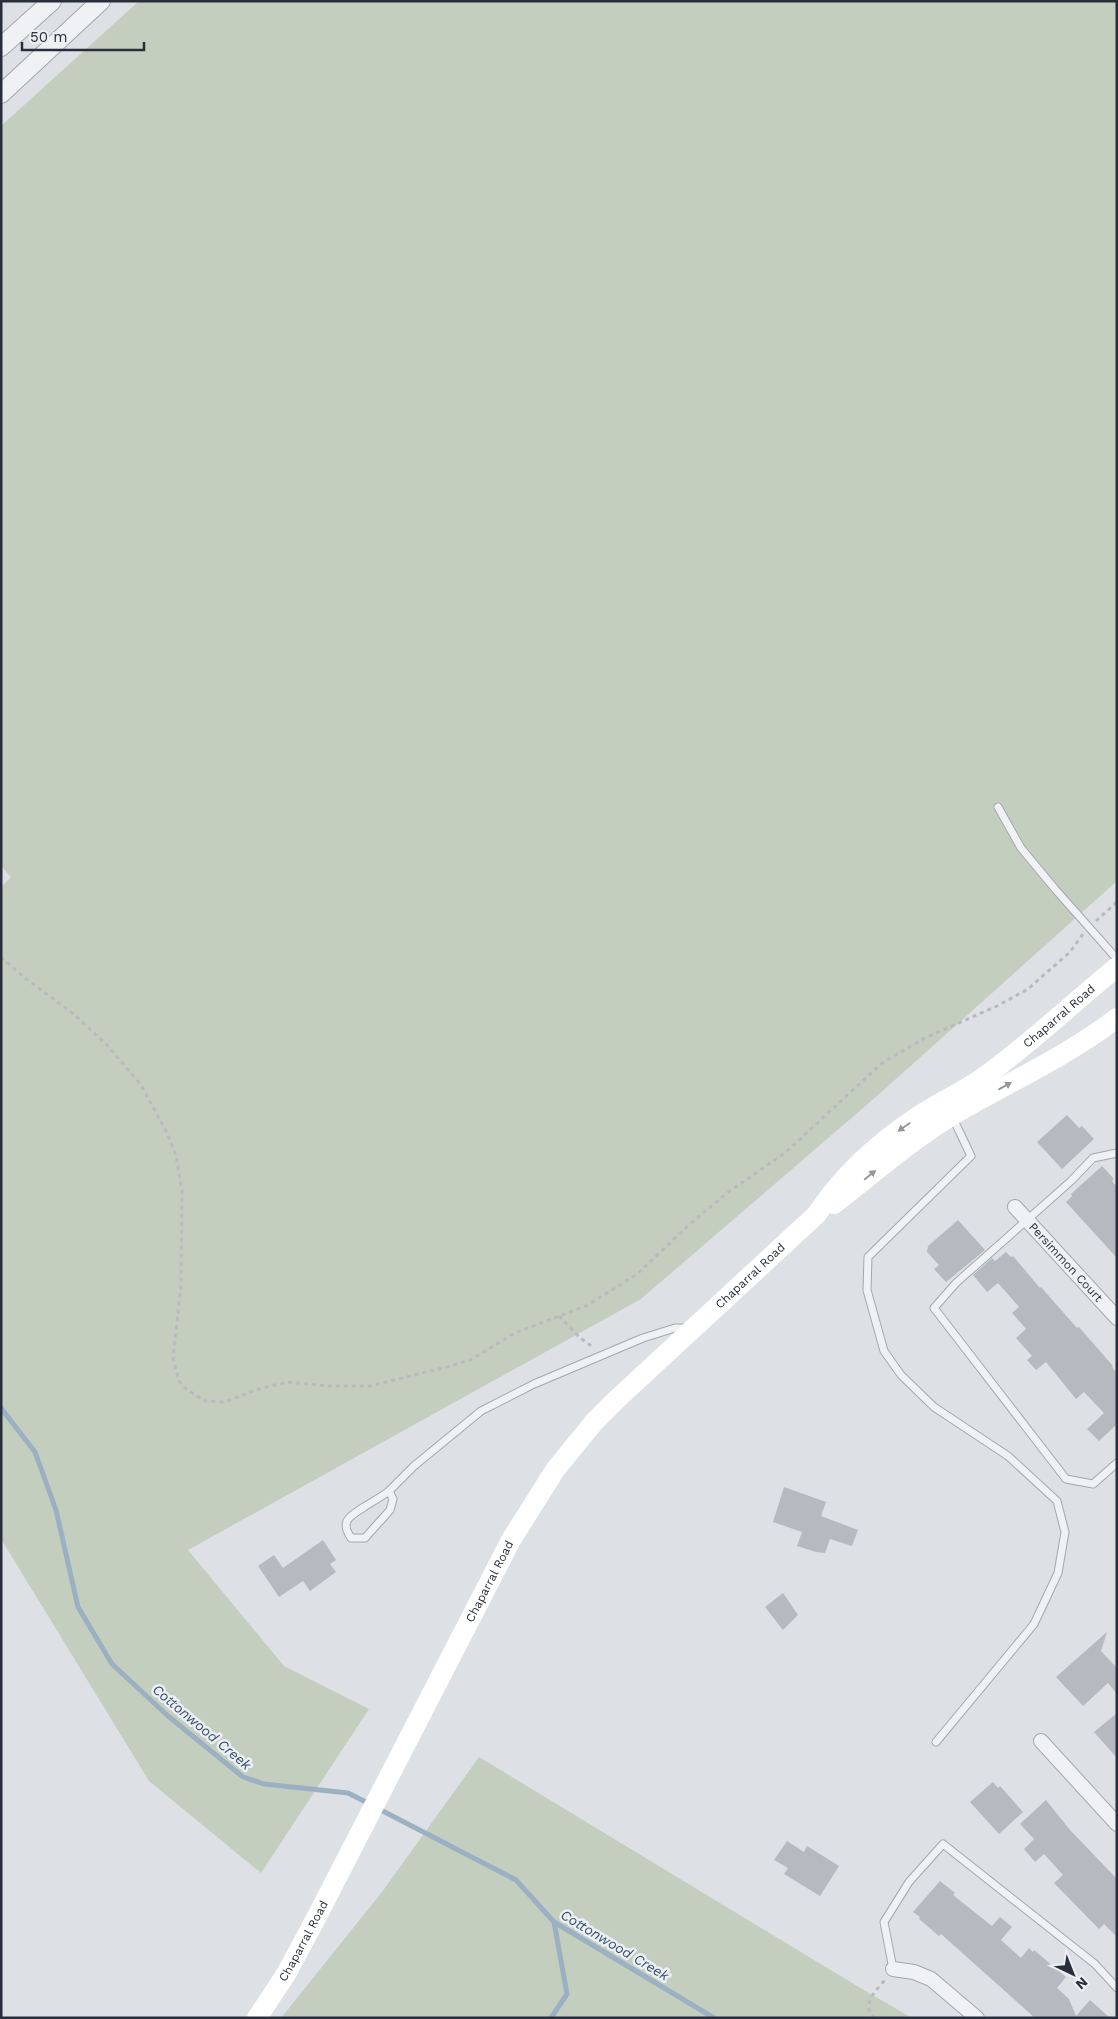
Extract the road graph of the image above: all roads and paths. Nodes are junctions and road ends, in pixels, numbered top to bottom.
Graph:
1 (52, 1) edge
2 (101, 1) edge
3 (1, 47) edge
4 (1, 94) edge
5 (998, 807) dead end
6 (1117, 902) edge
7 (1089, 928) junction
8 (1, 957) edge
9 (1117, 960) edge
10 (1117, 967) edge
11 (1117, 1018) edge
12 (948, 1108) junction
13 (1117, 1154) edge
14 (1015, 1207) dead end
15 (1026, 1219) junction
16 (559, 1316) junction
17 (1117, 1318) edge
18 (693, 1328) junction
19 (603, 1355) junction
20 (1117, 1463) edge
21 (389, 1491) junction
22 (1041, 1741) dead end
23 (936, 1742) dead end
24 (1117, 1824) edge
25 (893, 1969) junction
26 (1117, 1988) edge
27 (257, 2018) edge
28 (875, 2018) edge
29 (977, 2018) edge

1 - 3 street
2 - 4 street
5 - 7 lane
6 - 7 path
7 - 9 lane
7 - 16 path
8 - 16 path
10 - 12 main road, Chaparral Road
12 -> 11 main road, Chaparral Road
12 - 18 main road, Chaparral Road
12 - 23 lane
13 - 15 lane
14 - 15 street, Persimmon Court
15 - 17 street, Persimmon Court
15 - 20 lane
16 - 19 path
18 - 19 lane
18 - 27 main road, Chaparral Road
19 - 21 lane
21 - 21 lane
22 - 24 street
25 - 26 lane
25 - 28 path
25 - 29 street

